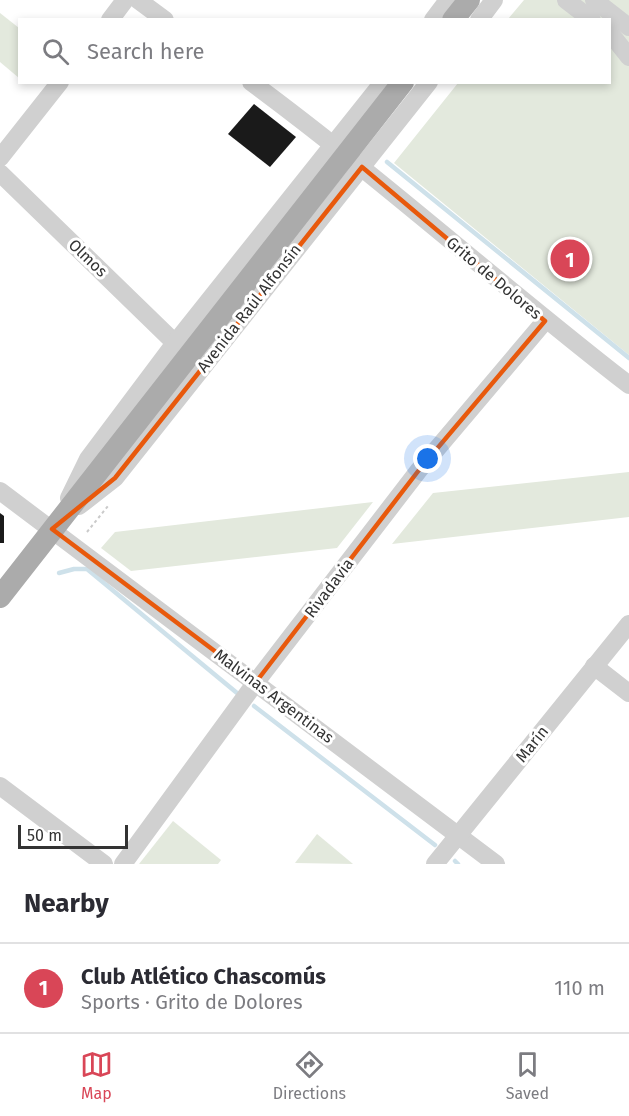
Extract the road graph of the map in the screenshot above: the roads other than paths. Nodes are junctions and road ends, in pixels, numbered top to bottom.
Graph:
1 (125, 0) edge
2 (138, 0) edge
3 (448, 0) edge
4 (469, 0) edge
5 (494, 0) edge
6 (566, 0) edge
7 (594, 0) edge
8 (112, 18) edge
9 (162, 18) edge
10 (434, 18) edge
11 (455, 18) edge
12 (480, 18) edge
13 (589, 18) edge
14 (629, 27) edge
15 (611, 34) edge
16 (629, 57) edge
17 (58, 84) edge
18 (254, 84) edge
19 (382, 84) edge
20 (401, 84) edge
21 (427, 84) edge
22 (348, 155) junction
23 (0, 158) edge
24 (0, 173) edge
25 (545, 321) junction
26 (176, 343) junction
27 (629, 385) edge
28 (0, 491) edge
29 (55, 525) junction
30 (0, 597) edge
31 (629, 624) edge
32 (594, 666) junction
33 (256, 682) junction
34 (629, 693) edge
35 (0, 786) edge
36 (458, 836) junction
37 (104, 864) edge
38 (123, 864) edge
39 (435, 864) edge
40 (496, 864) edge

1 - 8 street
2 - 9 street
3 - 10 street
4 - 11 main road
5 - 12 street
6 - 13 street
7 - 14 street
15 - 16 street
17 - 23 street
18 - 22 street, Grito de Dolores
19 - 22 street, Avenida Raúl Alfonsín
20 - 22 main road, Avenida Raúl Alfonsín
21 - 22 street, Avenida Raúl Alfonsín
22 - 25 street, Grito de Dolores
22 - 26 street, Avenida Raúl Alfonsín
22 - 29 main road, Avenida Raúl Alfonsín
24 - 26 street, Olmos
25 - 27 street, Grito de Dolores
25 - 33 street, Rivadavia
26 - 29 street, Avenida Raúl Alfonsín
28 - 29 street, Malvinas Argentinas
29 - 30 main road, Avenida Raúl Alfonsín
29 - 33 street, Malvinas Argentinas
31 - 32 street, Marín
32 - 34 street
32 - 36 street, Marín
33 - 36 street, Malvinas Argentinas
33 - 38 street, Rivadavia
35 - 37 street
36 - 39 street, Marín
36 - 40 street, Malvinas Argentinas

